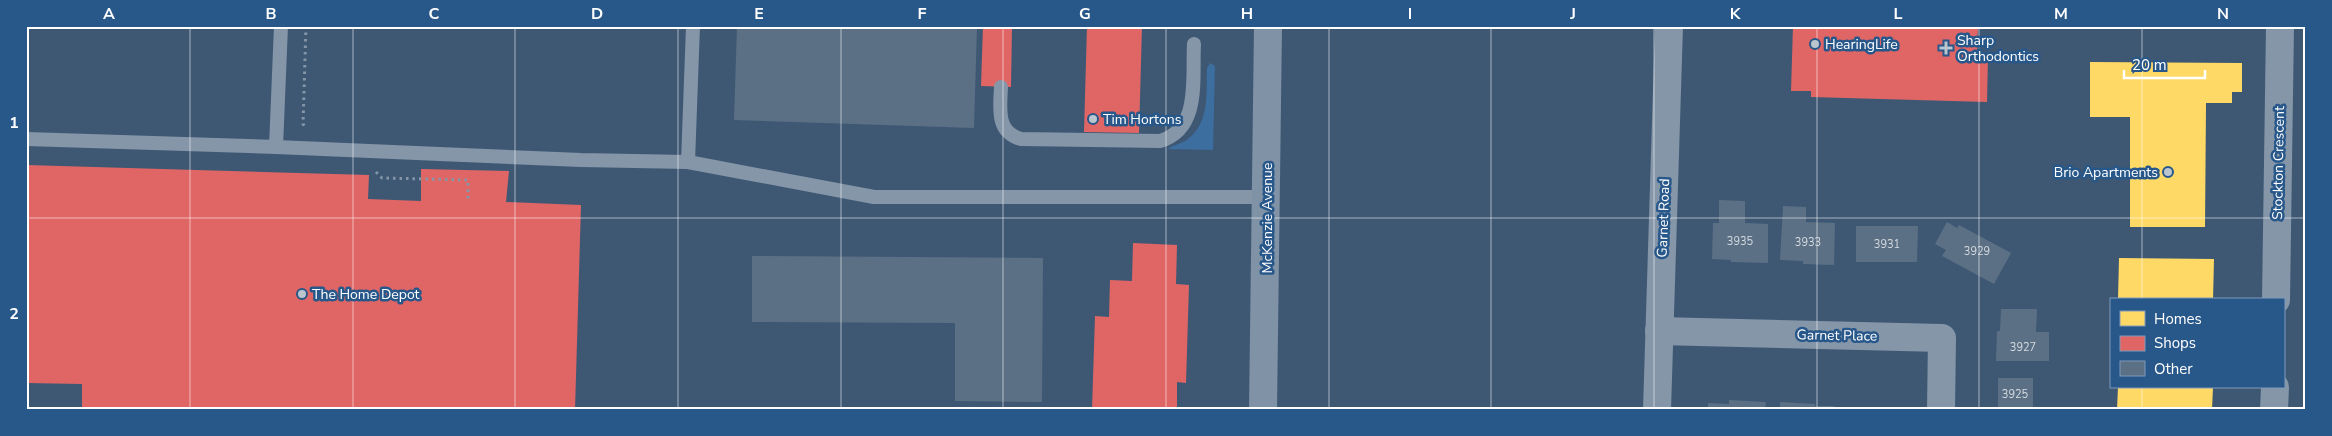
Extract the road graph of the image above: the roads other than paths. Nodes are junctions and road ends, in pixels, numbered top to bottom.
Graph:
1 (281, 26) edge
2 (693, 26) edge
3 (1268, 26) edge
4 (1669, 26) edge
5 (2280, 26) edge
6 (1194, 44) dead end
7 (1001, 87) dead end
8 (26, 139) edge
9 (276, 147) junction
10 (688, 162) junction
11 (1267, 196) junction
12 (2276, 298) edge
13 (1659, 331) junction
14 (2275, 388) edge
15 (1264, 410) edge
16 (1658, 410) edge
17 (1941, 410) edge
18 (2274, 410) edge

1 - 9 lane
2 - 10 lane
3 - 11 main road, McKenzie Avenue
4 - 13 street, Garnet Road
5 - 12 street, Stockton Crescent
6 - 7 lane
8 - 9 lane
9 - 10 lane
10 - 11 lane
11 - 15 main road, McKenzie Avenue
13 - 16 street, Garnet Road
13 - 17 street, Garnet Place
14 - 18 street

